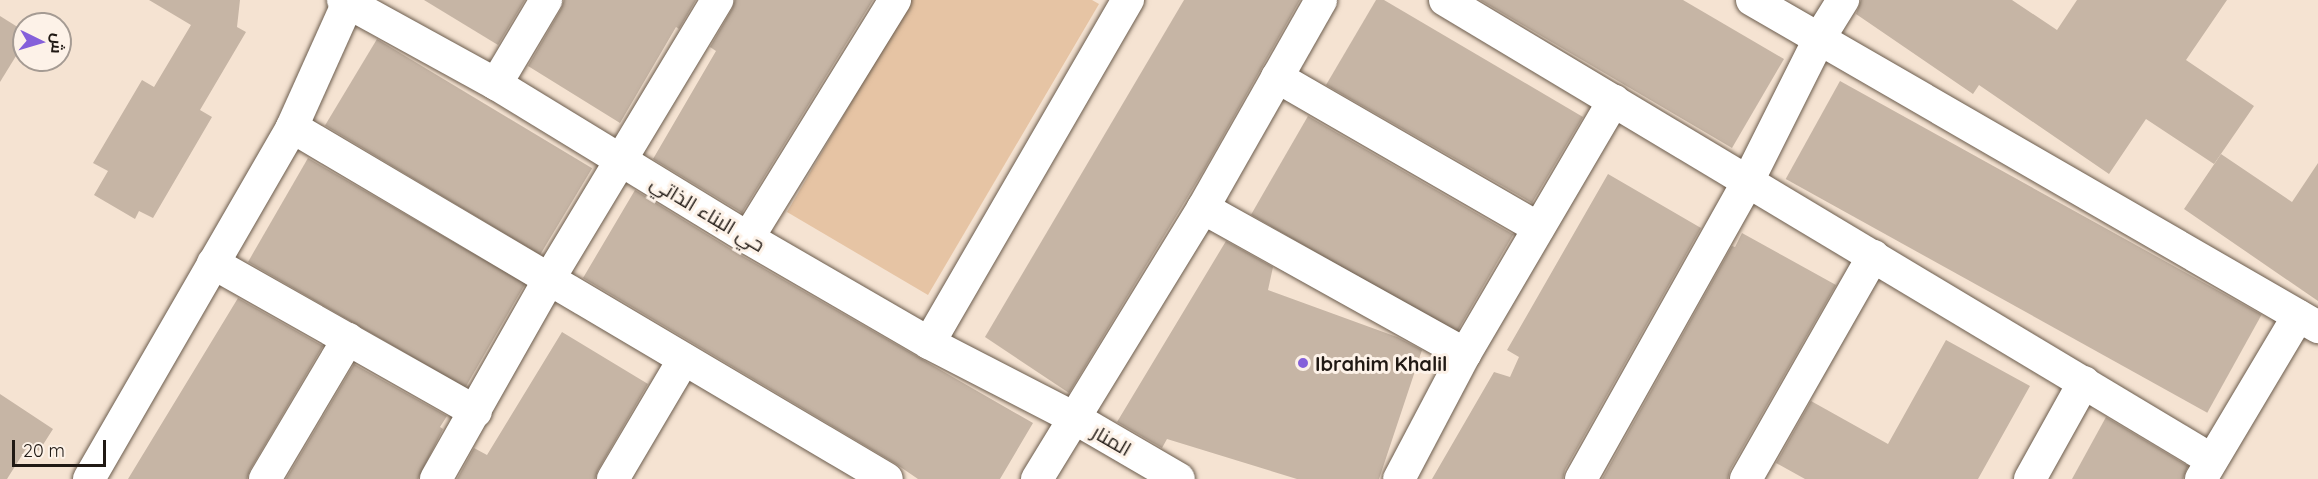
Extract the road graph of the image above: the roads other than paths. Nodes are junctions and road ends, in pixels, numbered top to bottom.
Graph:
1 (546, 0) edge
2 (717, 0) edge
3 (895, 0) edge
4 (1128, 0) edge
5 (1321, 0) edge
6 (1445, 0) edge
7 (1752, 0) edge
8 (1843, 0) edge
9 (346, 1) edge
10 (1820, 37) junction
11 (1277, 77) junction
12 (496, 84) junction
13 (1614, 100) junction
14 (292, 127) junction
15 (620, 160) junction
16 (1748, 181) junction
17 (1203, 208) junction
18 (1539, 228) junction
19 (748, 238) junction
20 (1873, 256) junction
21 (213, 263) junction
22 (549, 279) junction
23 (2308, 322) edge
24 (348, 339) junction
25 (929, 343) junction
26 (1465, 354) junction
27 (684, 359) junction
28 (2084, 382) junction
29 (476, 412) junction
30 (1076, 419) junction
31 (842, 467) edge
32 (2207, 469) edge
33 (1756, 475) edge
34 (89, 479) edge
35 (265, 479) edge
36 (436, 479) edge
37 (613, 479) edge
38 (887, 479) edge
39 (1037, 479) edge
40 (1179, 479) edge
41 (1399, 479) edge
42 (1581, 479) edge
43 (2030, 479) edge

1 - 12 street
2 - 15 street
3 - 19 street
4 - 25 street
5 - 11 street
6 - 13 street
7 - 10 street
8 - 10 street
9 - 12 street, حي البناء الذاتي
9 - 14 street
10 - 16 street
10 - 23 street
11 - 17 street
11 - 18 street
12 - 15 street, حي البناء الذاتي
13 - 16 street
13 - 18 street
14 - 21 street
14 - 22 street
15 - 19 street, حي البناء الذاتي
15 - 22 street
16 - 20 street
16 - 42 street
17 - 26 street
17 - 30 street
18 - 26 street
19 - 25 street, حي البناء الذاتي
20 - 28 street
20 - 33 street
21 - 24 street
21 - 34 street
22 - 27 street
22 - 29 street
23 - 32 street
24 - 29 street
24 - 35 street
25 - 30 street, حي البناء الذاتي
26 - 41 street
27 - 31 street
27 - 37 street
28 - 32 street
28 - 43 street
29 - 36 street
30 - 39 street
30 - 40 street, المنار
31 - 38 street

